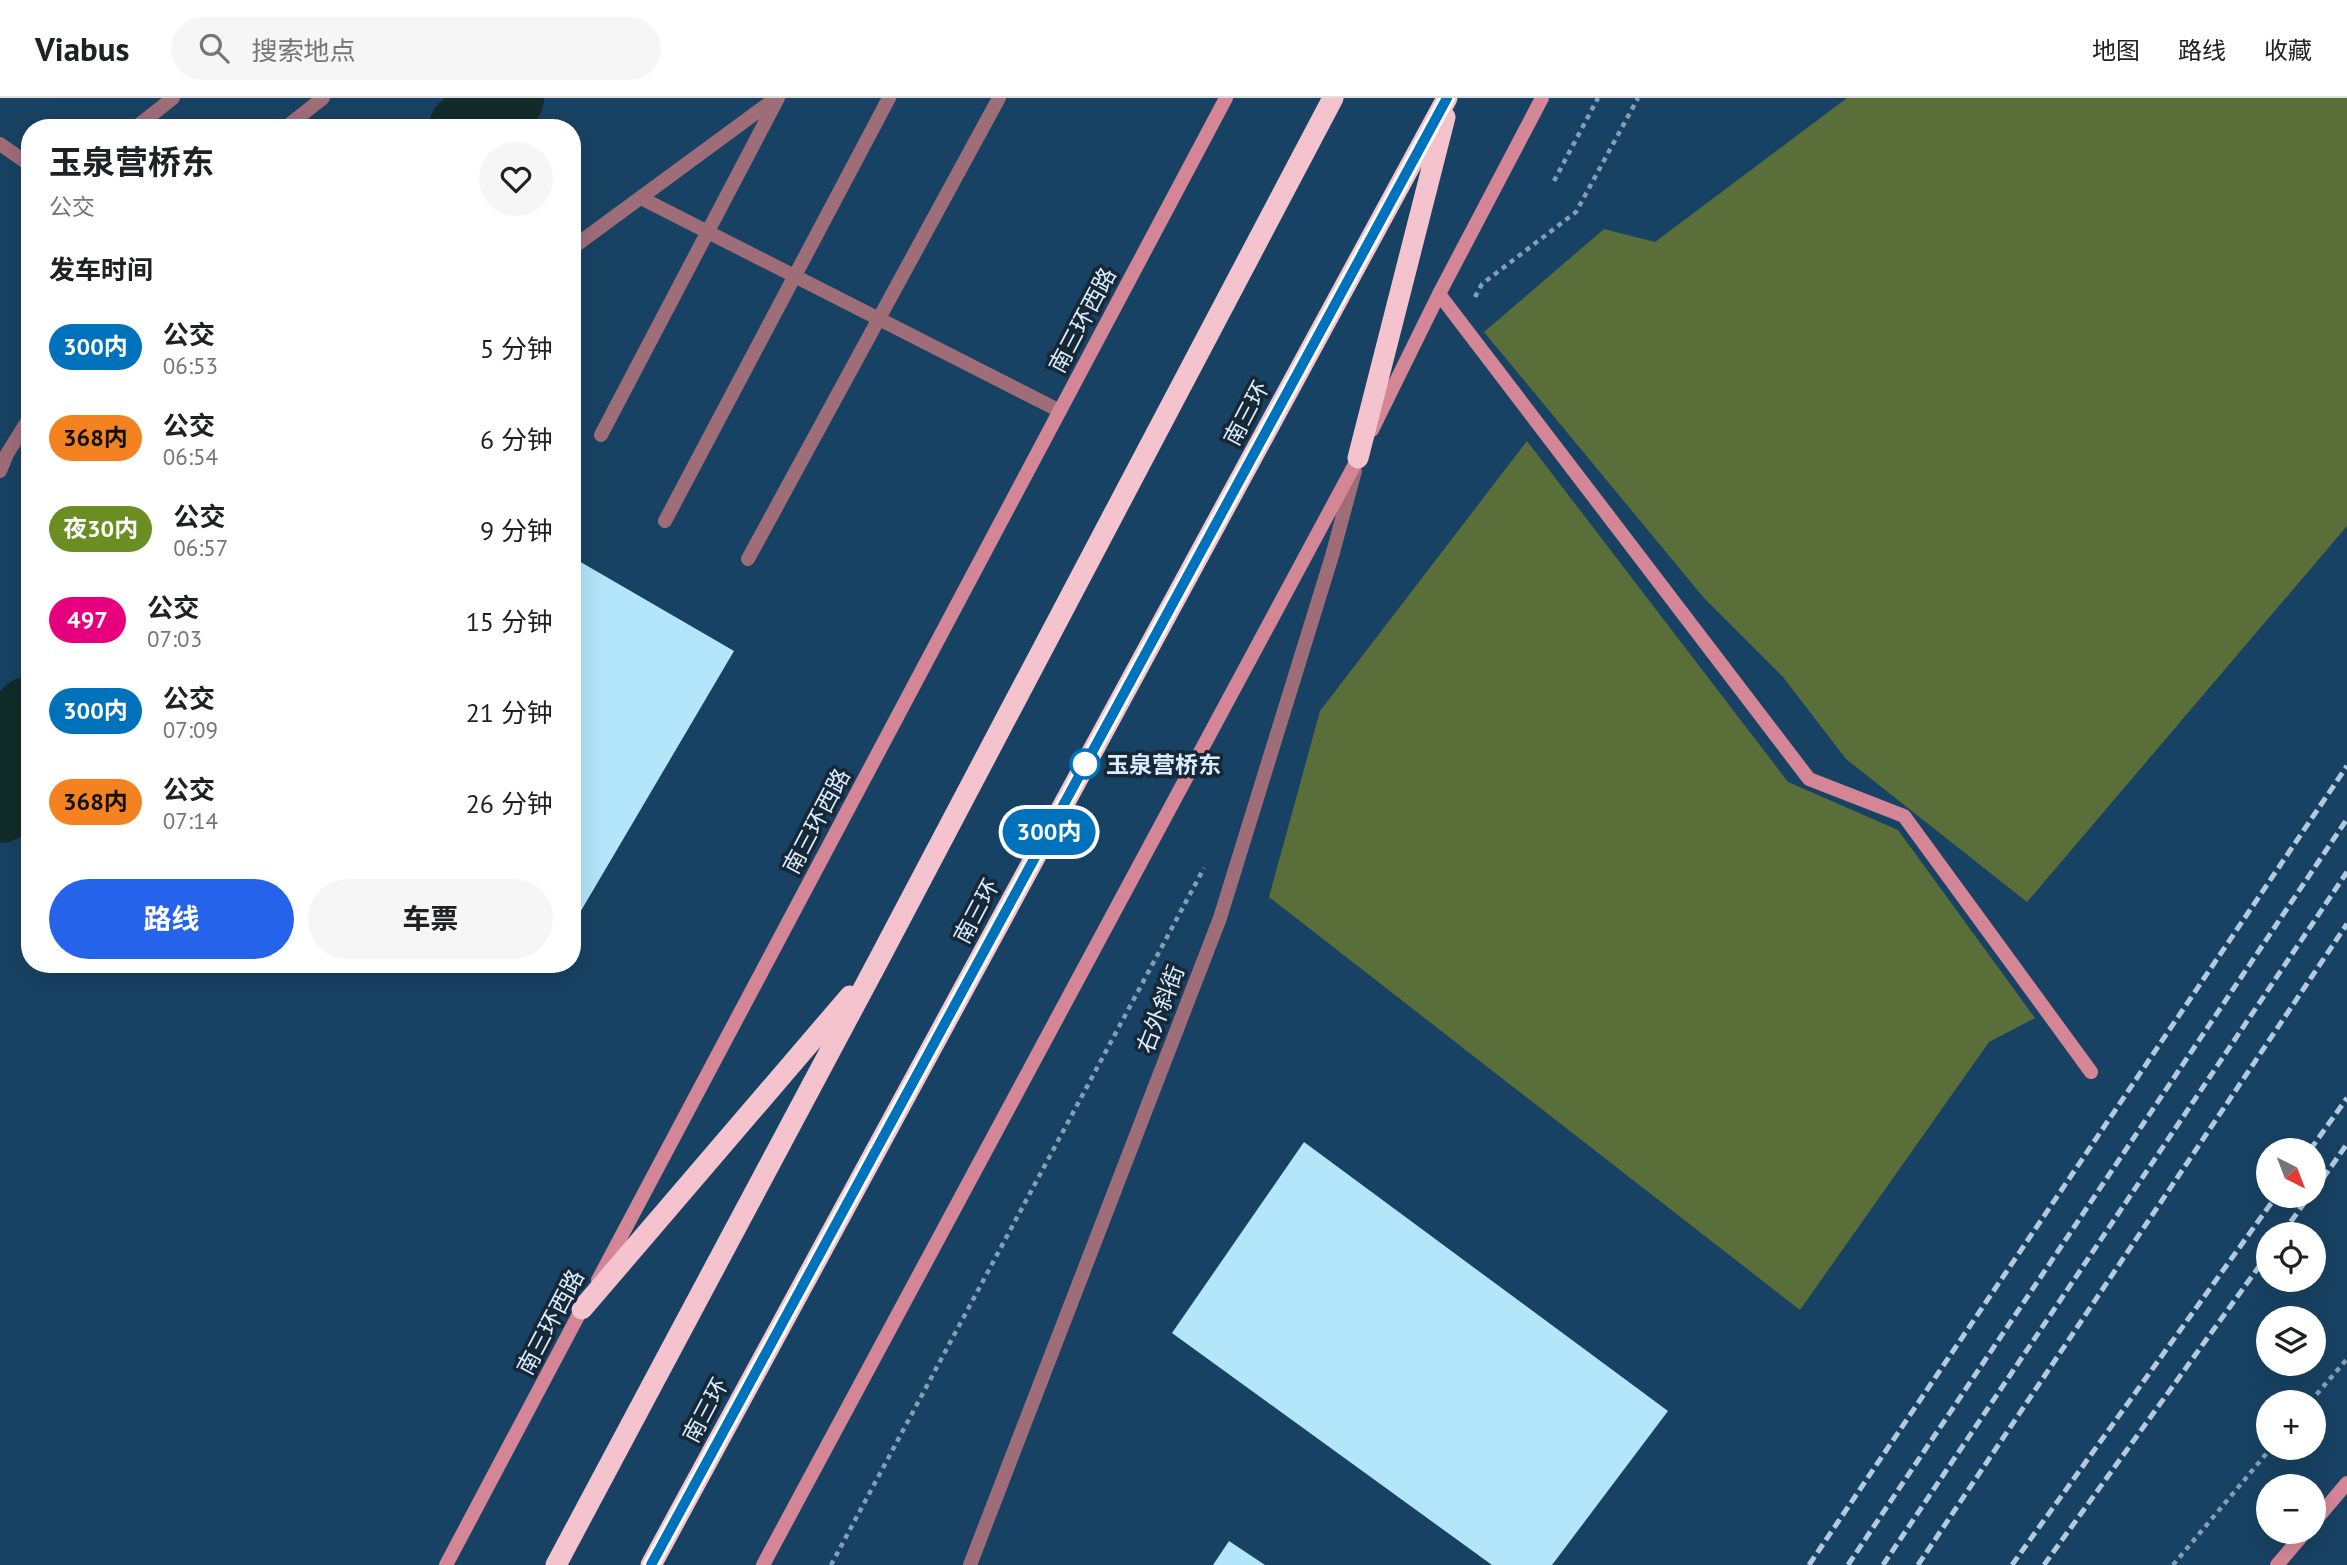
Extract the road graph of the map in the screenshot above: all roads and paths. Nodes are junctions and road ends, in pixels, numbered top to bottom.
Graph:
1 (173, 98) edge
2 (323, 98) edge
3 (777, 98) edge
4 (889, 98) edge
5 (999, 98) edge
6 (1226, 98) edge
7 (1333, 98) edge
8 (1449, 98) edge
9 (1542, 98) edge
10 (1598, 98) edge
11 (146, 119) edge
12 (296, 119) edge
13 (0, 144) edge
14 (21, 159) edge
15 (1554, 181) dead end
16 (640, 198) junction
17 (708, 233) junction
18 (581, 241) edge
19 (794, 277) junction
20 (1439, 293) junction
21 (880, 320) junction
22 (1060, 411) junction
23 (21, 431) edge
24 (601, 435) dead end
25 (1358, 458) junction
26 (0, 471) edge
27 (665, 521) dead end
28 (748, 559) dead end
29 (1208, 859) dead end
30 (876, 965) junction
31 (2091, 1072) dead end
32 (582, 1309) junction
33 (2347, 1359) edge
34 (2321, 1390) edge
35 (2261, 1460) edge
36 (2347, 1483) edge
37 (2326, 1508) edge
38 (2295, 1544) edge
39 (446, 1565) edge
40 (556, 1565) edge
41 (651, 1565) edge
42 (762, 1565) edge
43 (831, 1565) edge
44 (970, 1565) edge
45 (2173, 1565) edge
46 (2277, 1565) edge

1 - 11 street
2 - 12 street
3 - 16 street
3 - 17 street
4 - 19 street
5 - 21 street
6 - 22 street, 南三环西路
7 - 30 highway
8 - 25 highway
8 - 41 highway, 南三环
9 - 20 street
10 - 15 path
13 - 14 street
16 - 17 street
16 - 18 street
17 - 19 street
17 - 24 street
19 - 21 street
19 - 27 street
20 - 25 street
20 - 31 street
21 - 22 street
21 - 28 street
22 - 32 street, 南三环西路
23 - 26 street
25 - 42 street
25 - 44 street, 右外斜街
29 - 43 path
30 - 32 highway
30 - 40 highway
32 - 39 street, 南三环西路
33 - 34 path
35 - 45 path
36 - 37 street
38 - 46 street

